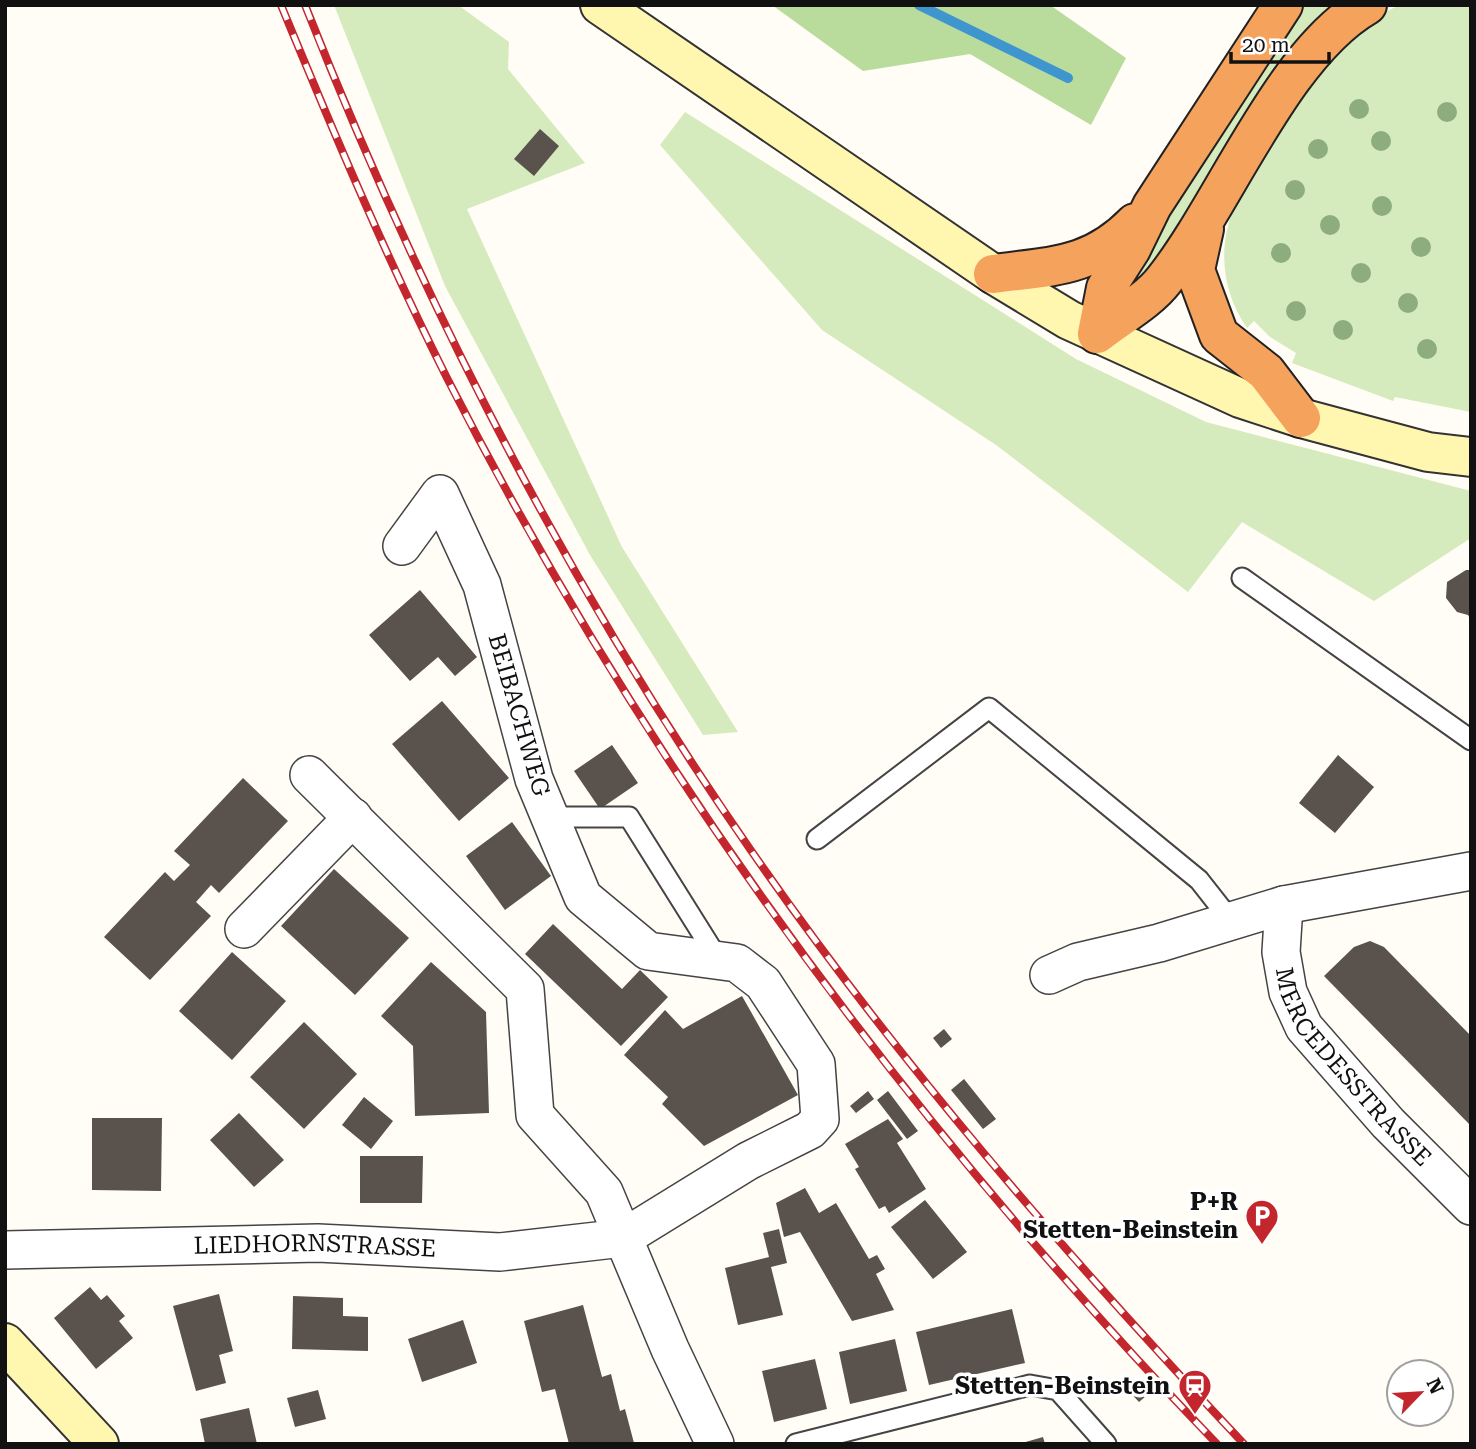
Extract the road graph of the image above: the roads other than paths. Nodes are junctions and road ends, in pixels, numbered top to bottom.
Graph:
1 (600, 5) edge
2 (1283, 5) edge
3 (1367, 5) edge
4 (1152, 206) junction
5 (1208, 213) junction
6 (993, 274) junction
7 (1097, 334) junction
8 (1301, 418) junction
9 (1471, 457) edge
10 (402, 546) dead end
11 (1242, 578) dead end
12 (1471, 740) edge
13 (309, 775) dead end
14 (353, 817) junction
15 (550, 817) junction
16 (817, 839) dead end
17 (1471, 872) edge
18 (1284, 905) junction
19 (1232, 922) junction
20 (244, 929) dead end
21 (718, 959) junction
22 (1049, 975) dead end
23 (820, 1119) joint
24 (1471, 1206) edge
25 (623, 1238) junction
26 (5, 1250) edge
27 (5, 1343) edge
28 (99, 1444) edge
29 (715, 1444) edge
30 (796, 1444) edge
31 (1106, 1444) edge

1 - 6 main road
2 - 4 highway
3 - 5 highway
4 - 6 highway
4 - 7 highway
5 - 7 highway
5 - 8 highway
6 - 7 main road
7 - 8 main road
8 - 9 main road
10 - 15 street, BEIBACHWEG
11 - 12 lane
13 - 14 street
14 - 20 street
14 - 25 street
15 - 21 street, BEIBACHWEG
15 - 21 lane
16 - 19 lane
17 - 18 street
18 - 19 street
18 - 24 street, MERCEDESSTRASSE
19 - 22 street
21 - 23 street, BEIBACHWEG
23 - 25 street, LIEDHORNSTRASSE
25 - 26 street, LIEDHORNSTRASSE
25 - 29 street
27 - 28 main road
30 - 31 lane

